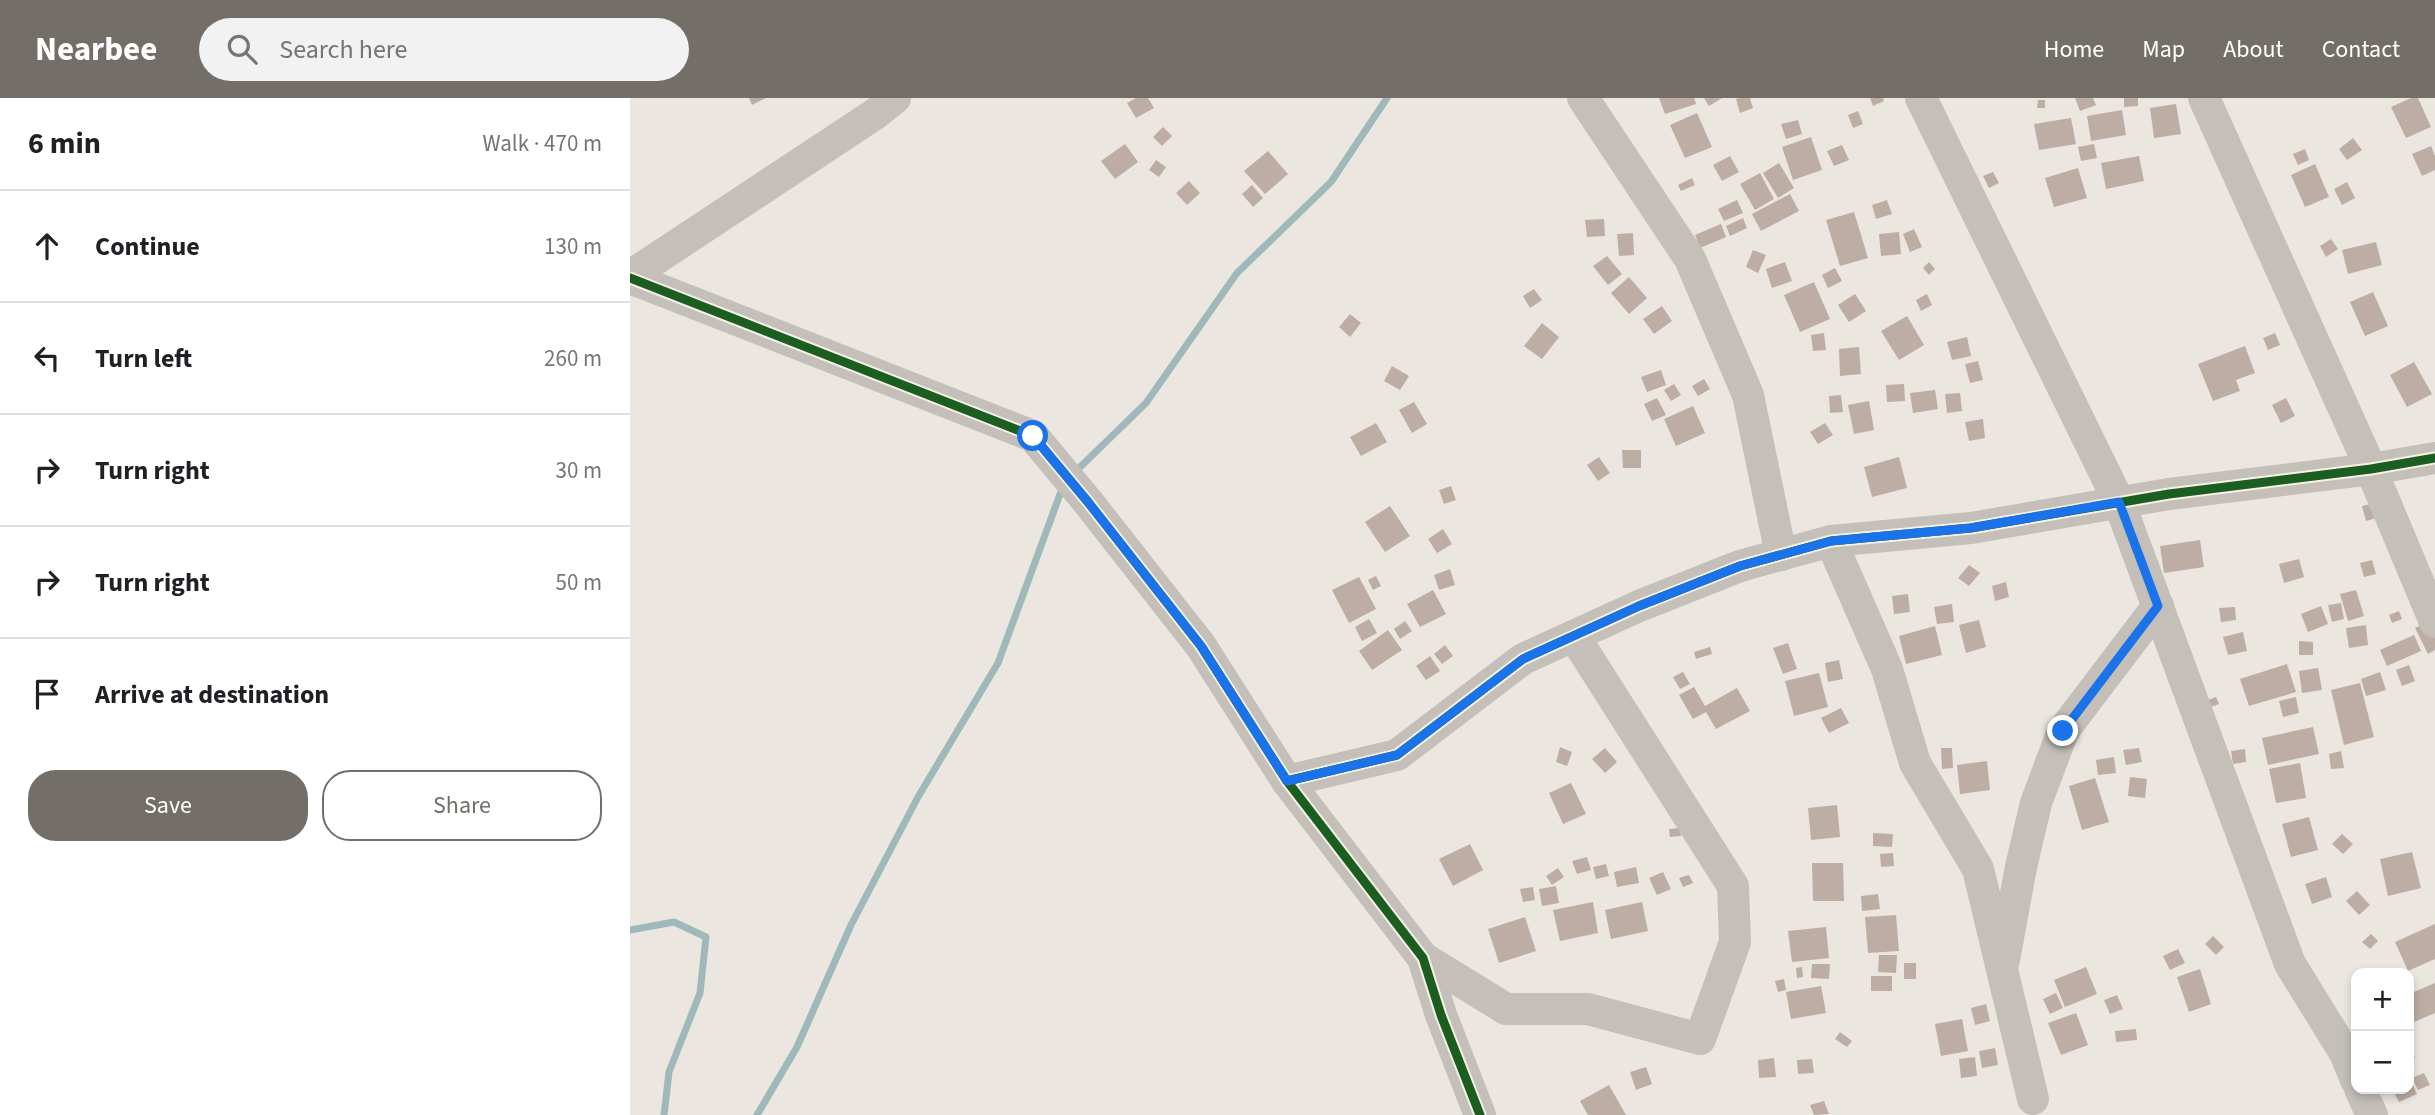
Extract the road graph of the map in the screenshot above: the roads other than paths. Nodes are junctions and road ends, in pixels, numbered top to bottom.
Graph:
1 (895, 98) edge
2 (1583, 98) edge
3 (1921, 98) edge
4 (2204, 98) edge
5 (630, 277) edge
6 (2435, 458) edge
7 (2371, 469) junction
8 (2119, 502) junction
9 (1831, 541) junction
10 (1780, 555) junction
11 (2158, 606) junction
12 (2435, 622) edge
13 (1574, 636) junction
14 (1287, 781) junction
15 (1423, 958) junction
16 (2003, 972) junction
17 (2351, 1069) edge
18 (2362, 1094) edge
19 (2034, 1099) dead end
20 (1480, 1115) edge
21 (2372, 1115) edge

1 - 5 street
2 - 10 street
3 - 8 street
4 - 7 street
5 - 14 street
6 - 7 street
7 - 8 street
7 - 12 street
8 - 9 street
8 - 11 street
9 - 10 street
9 - 16 street
10 - 13 street
11 - 16 street
11 - 17 street
13 - 14 street
13 - 15 street
14 - 15 street
15 - 20 street
16 - 19 street
18 - 21 street

